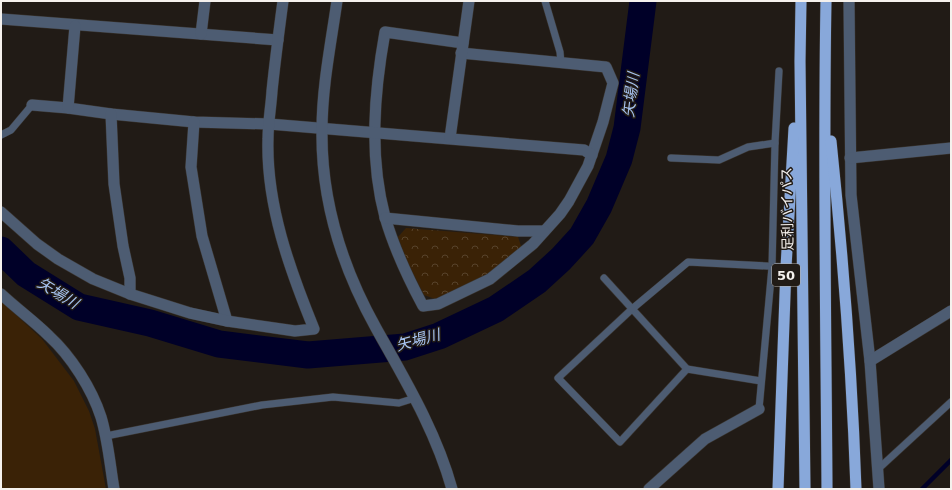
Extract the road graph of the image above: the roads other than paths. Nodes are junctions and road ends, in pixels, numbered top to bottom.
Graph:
1 (205, 1) edge
2 (283, 1) edge
3 (337, 1) edge
4 (469, 1) edge
5 (545, 1) edge
6 (801, 1) edge
7 (826, 1) edge
8 (849, 1) edge
9 (1, 19) edge
10 (75, 26) junction
11 (201, 34) junction
12 (278, 40) junction
13 (462, 48) junction
14 (800, 61) junction
15 (561, 63) junction
16 (779, 71) dead end
17 (825, 78) junction
18 (32, 106) joint
19 (68, 108) junction
20 (111, 114) junction
21 (194, 122) junction
22 (269, 124) junction
23 (322, 129) junction
24 (374, 133) junction
25 (1, 136) edge
26 (450, 138) junction
27 (775, 143) junction
28 (951, 148) edge
29 (592, 155) junction
30 (671, 158) dead end
31 (850, 158) junction
32 (1, 212) edge
33 (385, 218) junction
34 (544, 231) junction
35 (772, 267) junction
36 (786, 267) junction
37 (604, 278) dead end
38 (1, 294) edge
39 (130, 294) junction
40 (632, 309) junction
41 (951, 311) edge
42 (227, 321) junction
43 (870, 361) junction
44 (688, 369) junction
45 (761, 381) junction
46 (415, 398) junction
47 (951, 402) edge
48 (759, 409) joint
49 (106, 436) junction
50 (877, 470) junction
51 (114, 489) edge
52 (452, 489) edge
53 (649, 489) edge
54 (778, 489) edge
55 (805, 489) edge
56 (827, 489) edge
57 (856, 489) edge
58 (879, 489) edge

1 - 11 street
2 - 12 street
3 - 23 street
4 - 13 street
5 - 15 lane
6 - 14 highway, 足利バイパス / 50
7 - 17 highway
8 - 31 street
9 - 10 street
10 - 11 street
10 - 19 street
11 - 12 street
12 - 22 street
13 - 15 street
13 - 24 street
13 - 26 street
14 - 36 highway, 50
14 - 55 highway, 足利バイパス / 50
15 - 29 street
16 - 27 lane
17 - 56 highway
17 - 57 highway
18 - 19 street
18 - 25 lane
19 - 20 street
20 - 21 street
20 - 39 street
21 - 22 street
21 - 42 street
22 - 23 street
22 - 42 street
23 - 24 street
23 - 46 street
24 - 26 street
24 - 33 street
26 - 29 street
27 - 30 lane
27 - 35 lane
28 - 31 street
29 - 34 street
31 - 43 street
32 - 39 street
33 - 34 street
33 - 34 street
35 - 36 lane
35 - 40 lane
35 - 45 lane
36 - 54 highway, 50
37 - 40 lane
38 - 49 street
39 - 42 street
40 - 44 lane
40 - 44 lane
41 - 43 street
43 - 50 street
44 - 45 lane
45 - 48 lane
46 - 49 lane
46 - 52 street
47 - 50 lane
48 - 53 street
49 - 51 street
50 - 58 street

